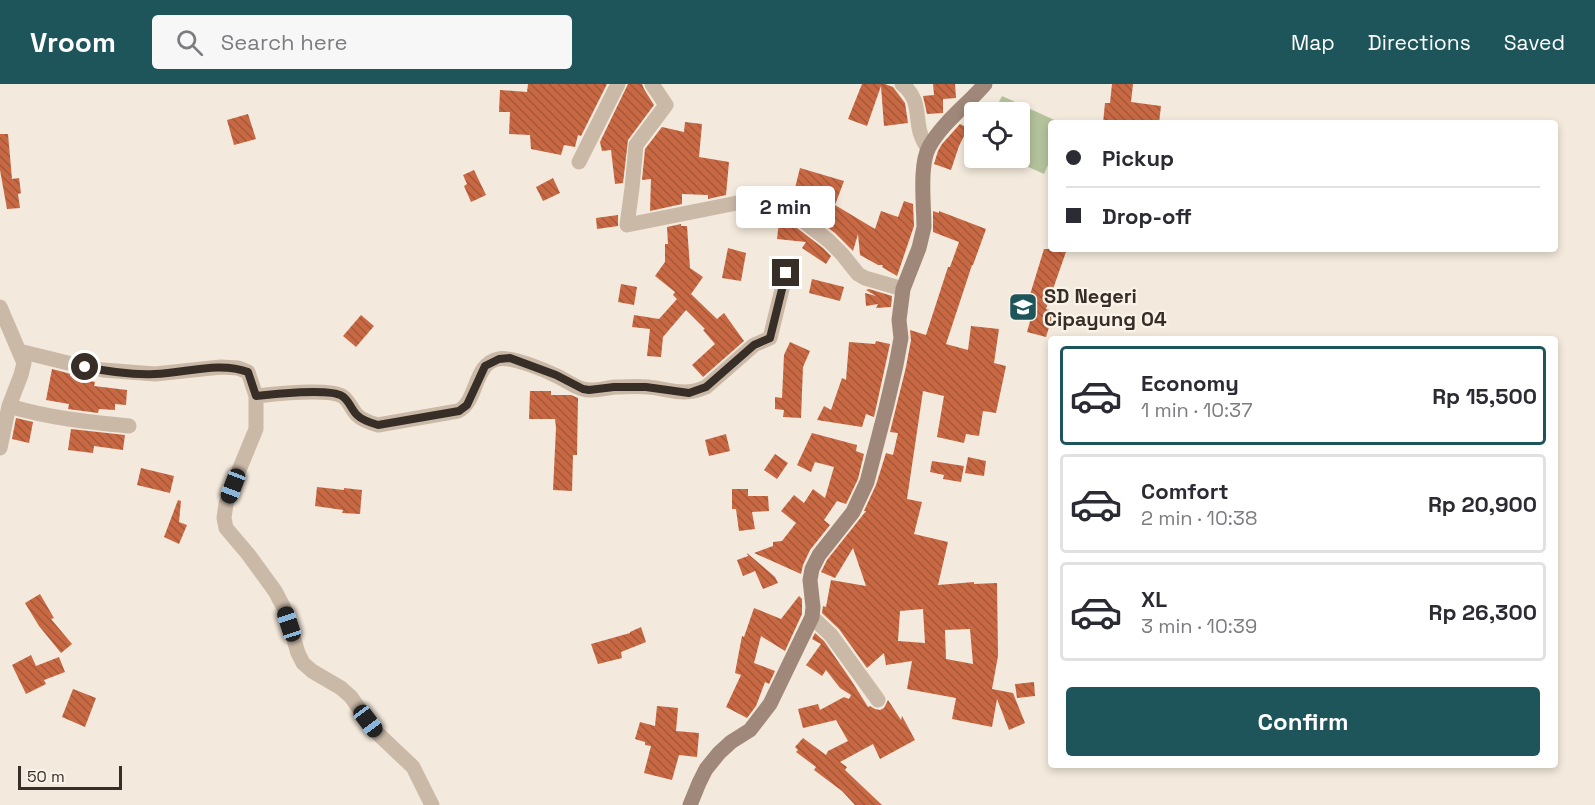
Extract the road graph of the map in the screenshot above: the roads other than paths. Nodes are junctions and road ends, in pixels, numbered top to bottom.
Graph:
1 (618, 84) edge
2 (652, 84) edge
3 (902, 84) edge
4 (985, 84) edge
5 (928, 148) junction
6 (579, 162) dead end
7 (786, 273) dead end
8 (903, 289) junction
9 (0, 307) edge
10 (19, 351) junction
11 (256, 396) junction
12 (9, 406) junction
13 (129, 426) dead end
14 (0, 448) edge
15 (812, 617) junction
16 (878, 700) dead end
17 (432, 805) edge
18 (690, 805) edge

1 - 6 street
2 - 8 street
3 - 5 street
4 - 5 street
5 - 8 street
7 - 11 street
8 - 15 street
9 - 10 street
10 - 11 street
10 - 12 street
11 - 17 street
12 - 13 street
12 - 14 street
15 - 16 street
15 - 18 street

